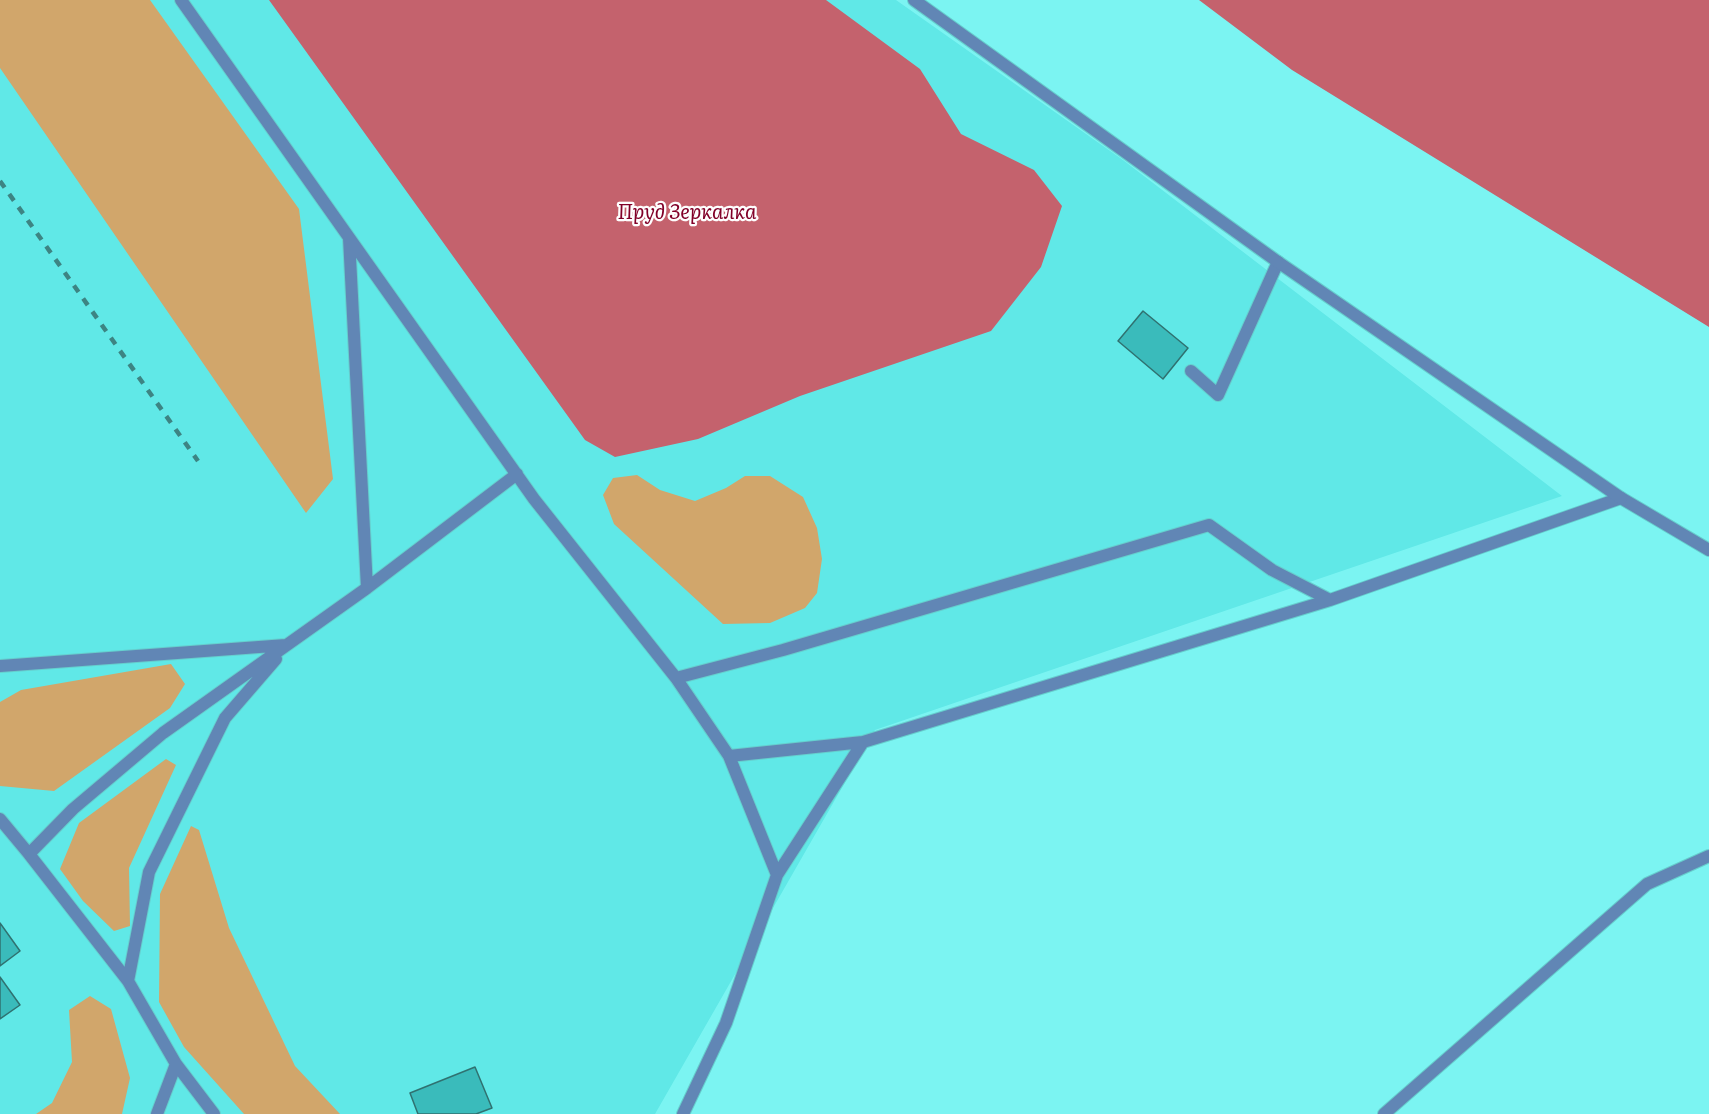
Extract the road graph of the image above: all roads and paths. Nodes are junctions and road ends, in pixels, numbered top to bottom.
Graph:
1 (182, 0) edge
2 (914, 0) edge
3 (349, 237) junction
4 (1278, 262) junction
5 (1191, 371) dead end
6 (517, 474) junction
7 (1621, 498) junction
8 (1709, 550) edge
9 (367, 588) junction
10 (1330, 600) junction
11 (288, 645) junction
12 (0, 666) edge
13 (676, 678) junction
14 (863, 742) junction
15 (729, 756) junction
16 (0, 819) edge
17 (29, 854) junction
18 (1709, 856) edge
19 (777, 875) junction
20 (128, 981) junction
21 (176, 1064) junction
22 (157, 1114) edge
23 (214, 1114) edge
24 (683, 1114) edge
25 (1384, 1114) edge

1 - 3 street
2 - 4 street
3 - 6 street
3 - 9 street
4 - 5 street
4 - 7 street
6 - 9 street
6 - 13 street
7 - 8 street
7 - 10 street
9 - 11 street
10 - 13 street
10 - 14 street
11 - 12 street
11 - 17 street
11 - 20 street
13 - 15 street
14 - 15 street
14 - 19 street
15 - 19 street
16 - 17 street
17 - 20 street
18 - 25 street
19 - 24 street
20 - 21 street
21 - 22 street
21 - 23 street

